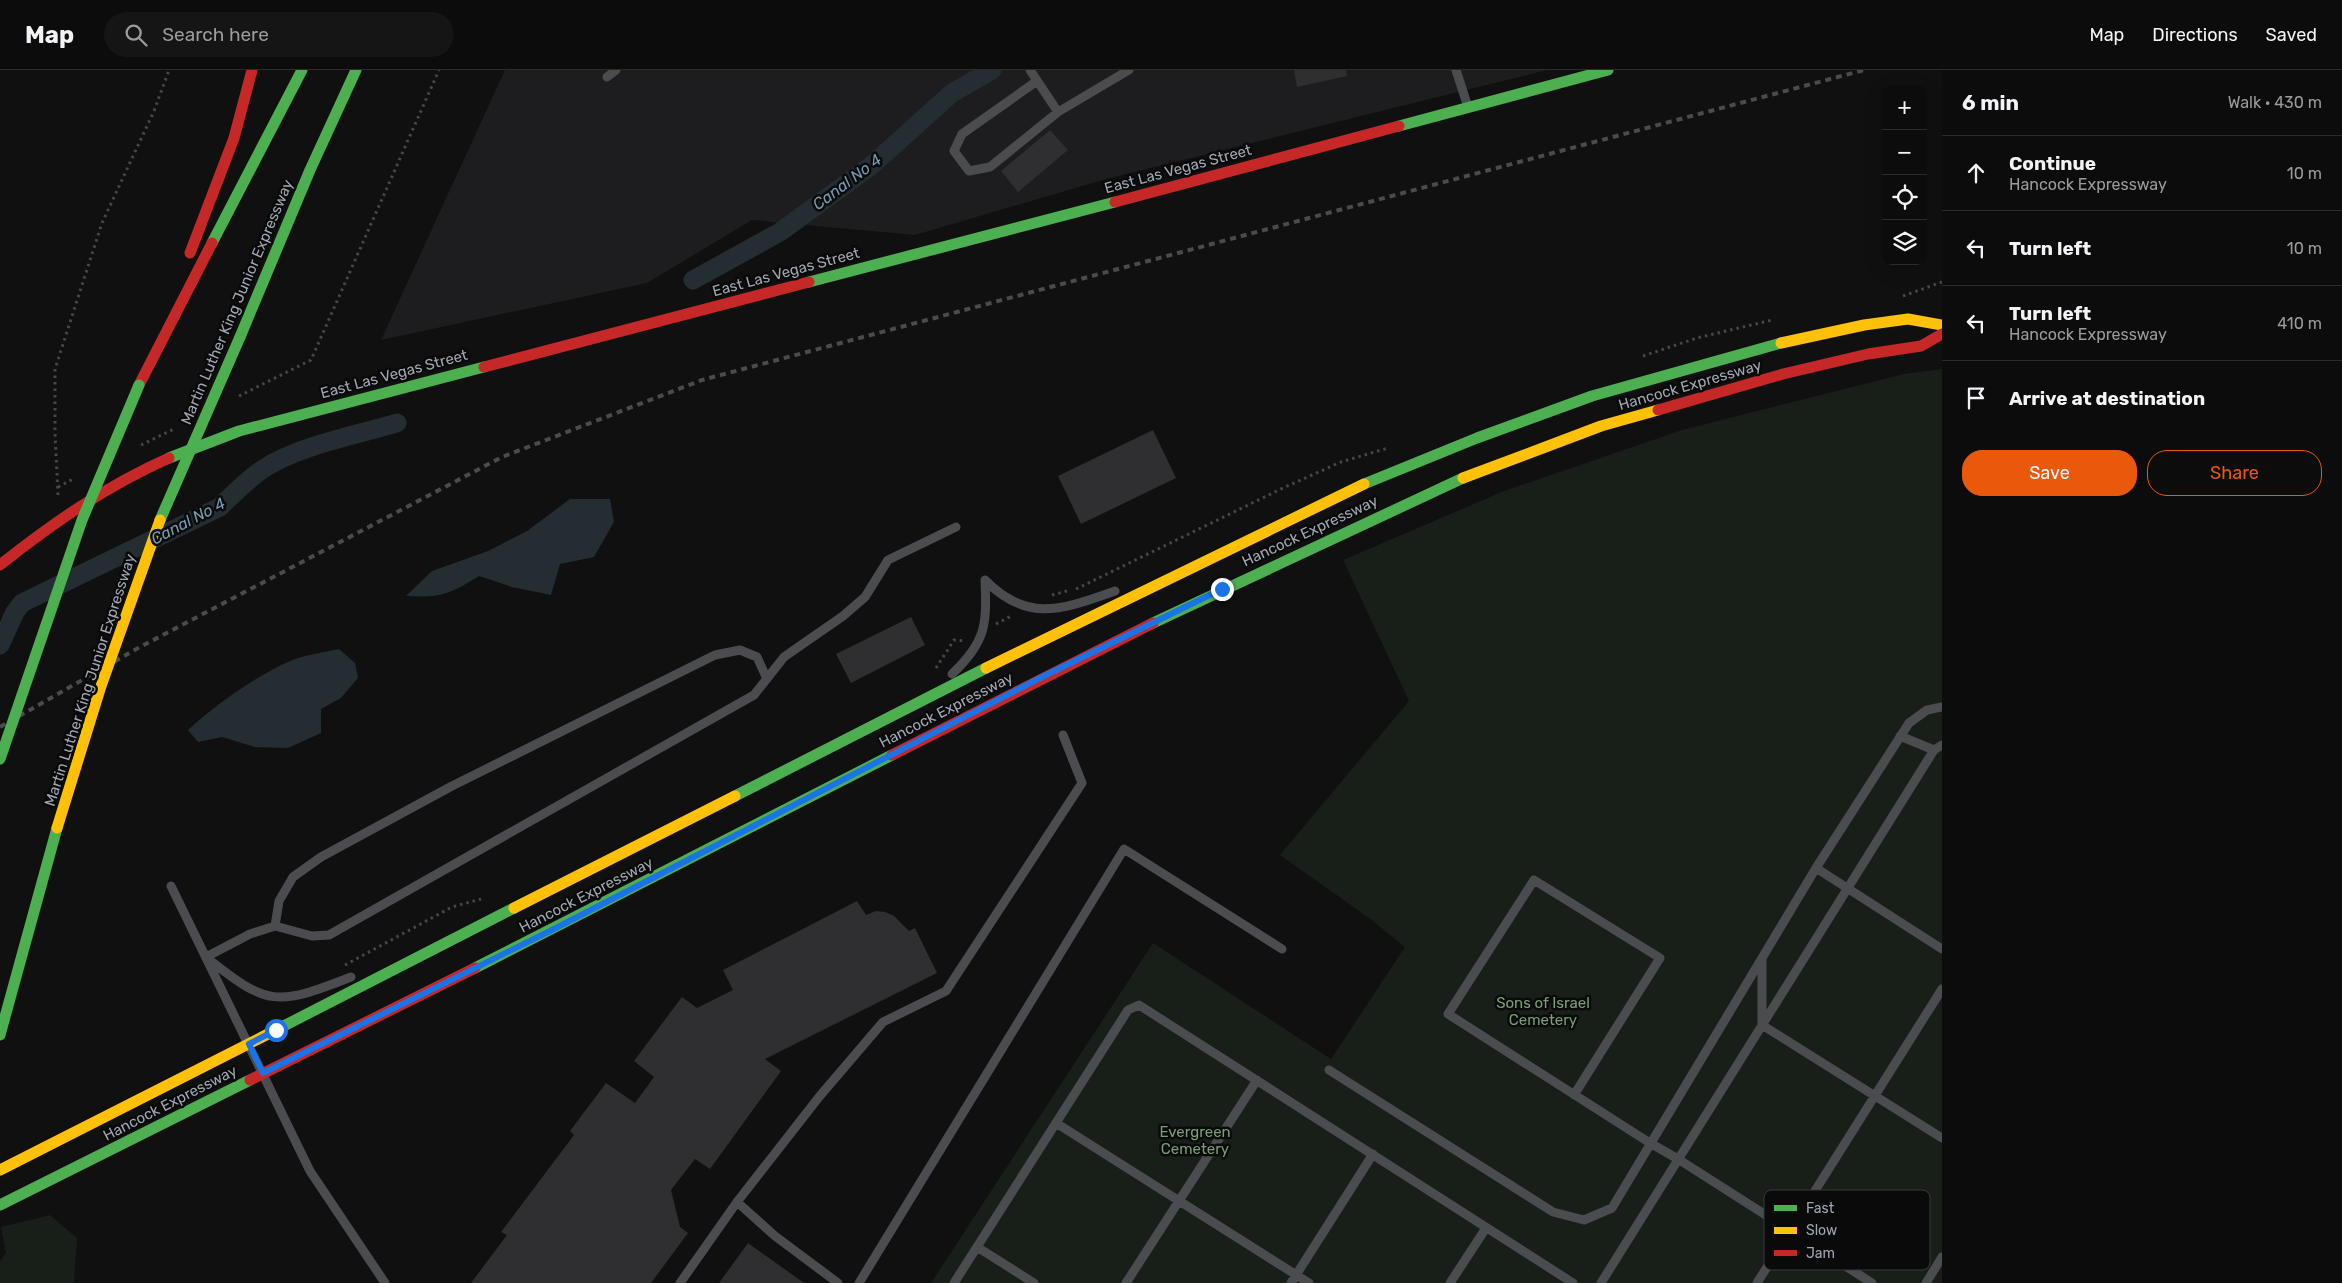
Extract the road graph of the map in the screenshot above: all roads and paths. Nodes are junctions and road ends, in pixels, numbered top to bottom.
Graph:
1 (169, 70) edge
2 (252, 70) edge
3 (302, 70) edge
4 (356, 70) edge
5 (439, 70) edge
6 (616, 70) edge
7 (1030, 70) edge
8 (1129, 70) edge
9 (1456, 70) edge
10 (1608, 70) edge
11 (607, 77) dead end
12 (1037, 81) junction
13 (1468, 107) junction
14 (1058, 112) junction
15 (186, 262) dead end
16 (175, 288) dead end
17 (1942, 325) edge
18 (1942, 334) edge
19 (139, 385) junction
20 (232, 399) dead end
21 (180, 426) dead end
22 (136, 448) dead end
23 (84, 474) dead end
24 (58, 487) junction
25 (60, 520) junction
26 (956, 527) dead end
27 (1211, 558) junction
28 (0, 565) edge
29 (1136, 584) dead end
30 (1126, 587) dead end
31 (767, 679) junction
32 (911, 707) junction
33 (1942, 707) edge
34 (1063, 735) dead end
35 (1900, 736) junction
36 (1938, 747) edge
37 (0, 759) edge
38 (1816, 868) junction
39 (170, 886) dead end
40 (1847, 889) junction
41 (275, 926) junction
42 (461, 935) junction
43 (1282, 949) dead end
44 (1942, 949) edge
45 (206, 957) junction
46 (1762, 957) junction
47 (377, 967) dead end
48 (359, 974) dead end
49 (1942, 989) edge
50 (1762, 1025) junction
51 (0, 1035) edge
52 (249, 1044) junction
53 (1329, 1070) dead end
54 (263, 1073) junction
55 (1257, 1080) junction
56 (1574, 1094) junction
57 (1875, 1096) junction
58 (1056, 1123) junction
59 (1942, 1138) edge
60 (1650, 1143) junction
61 (1373, 1154) junction
62 (1678, 1159) junction
63 (0, 1170) edge
64 (1816, 1190) edge
65 (1180, 1200) junction
66 (737, 1202) junction
67 (5, 1203) edge
68 (1764, 1214) edge
69 (1486, 1228) junction
70 (977, 1247) junction
71 (1942, 1257) edge
72 (1765, 1270) edge
73 (1852, 1270) edge
74 (1296, 1275) junction
75 (385, 1283) edge
76 (680, 1283) edge
77 (838, 1283) edge
78 (859, 1283) edge
79 (954, 1283) edge
80 (1034, 1283) edge
81 (1126, 1283) edge
82 (1291, 1283) edge
83 (1309, 1283) edge
84 (1450, 1283) edge
85 (1573, 1283) edge
86 (1601, 1283) edge
87 (1757, 1283) edge
88 (1872, 1283) edge
89 (1926, 1283) edge

1 - 24 path
2 - 15 main road
3 - 19 main road
4 - 51 main road, Martin Luther King Junior Expressway, bridge
5 - 20 path
6 - 11 lane
7 - 12 lane
8 - 14 lane
9 - 13 lane
10 - 13 main road, East Las Vegas Street
12 - 14 lane
12 - 14 lane
13 - 25 main road, East Las Vegas Street
16 - 19 main road
17 - 27 main road, Hancock Expressway
18 - 54 main road, Hancock Expressway
19 - 37 main road, bridge
21 - 22 path
23 - 24 path
24 - 25 path
25 - 28 main road, East Las Vegas Street
26 - 31 lane
27 - 29 lane
27 - 32 main road, Hancock Expressway
30 - 32 lane
31 - 41 lane
31 - 41 lane
32 - 42 main road, Hancock Expressway
33 - 35 lane
34 - 66 lane
35 - 36 lane
35 - 38 lane
36 - 40 lane
38 - 40 lane
38 - 46 lane
39 - 45 lane
40 - 44 lane
40 - 50 lane
41 - 45 lane
42 - 47 lane
42 - 52 main road, Hancock Expressway
43 - 78 lane
45 - 48 lane
45 - 52 lane
46 - 50 lane
46 - 60 lane
49 - 57 lane
50 - 57 lane
50 - 62 lane
52 - 54 lane
52 - 63 main road, Hancock Expressway
53 - 60 lane
54 - 67 main road, Hancock Expressway
54 - 75 lane
55 - 58 lane
55 - 61 lane
55 - 65 lane
56 - 56 lane
56 - 60 lane
57 - 59 lane
57 - 64 lane
58 - 65 lane
58 - 70 lane
60 - 62 lane
61 - 69 lane
61 - 74 lane
62 - 68 lane
62 - 86 lane
65 - 74 lane
65 - 81 lane
66 - 76 lane
66 - 77 lane
69 - 84 lane
69 - 85 lane
70 - 79 lane
70 - 80 lane
71 - 89 lane
72 - 87 lane
73 - 88 lane
74 - 82 lane
74 - 83 lane

